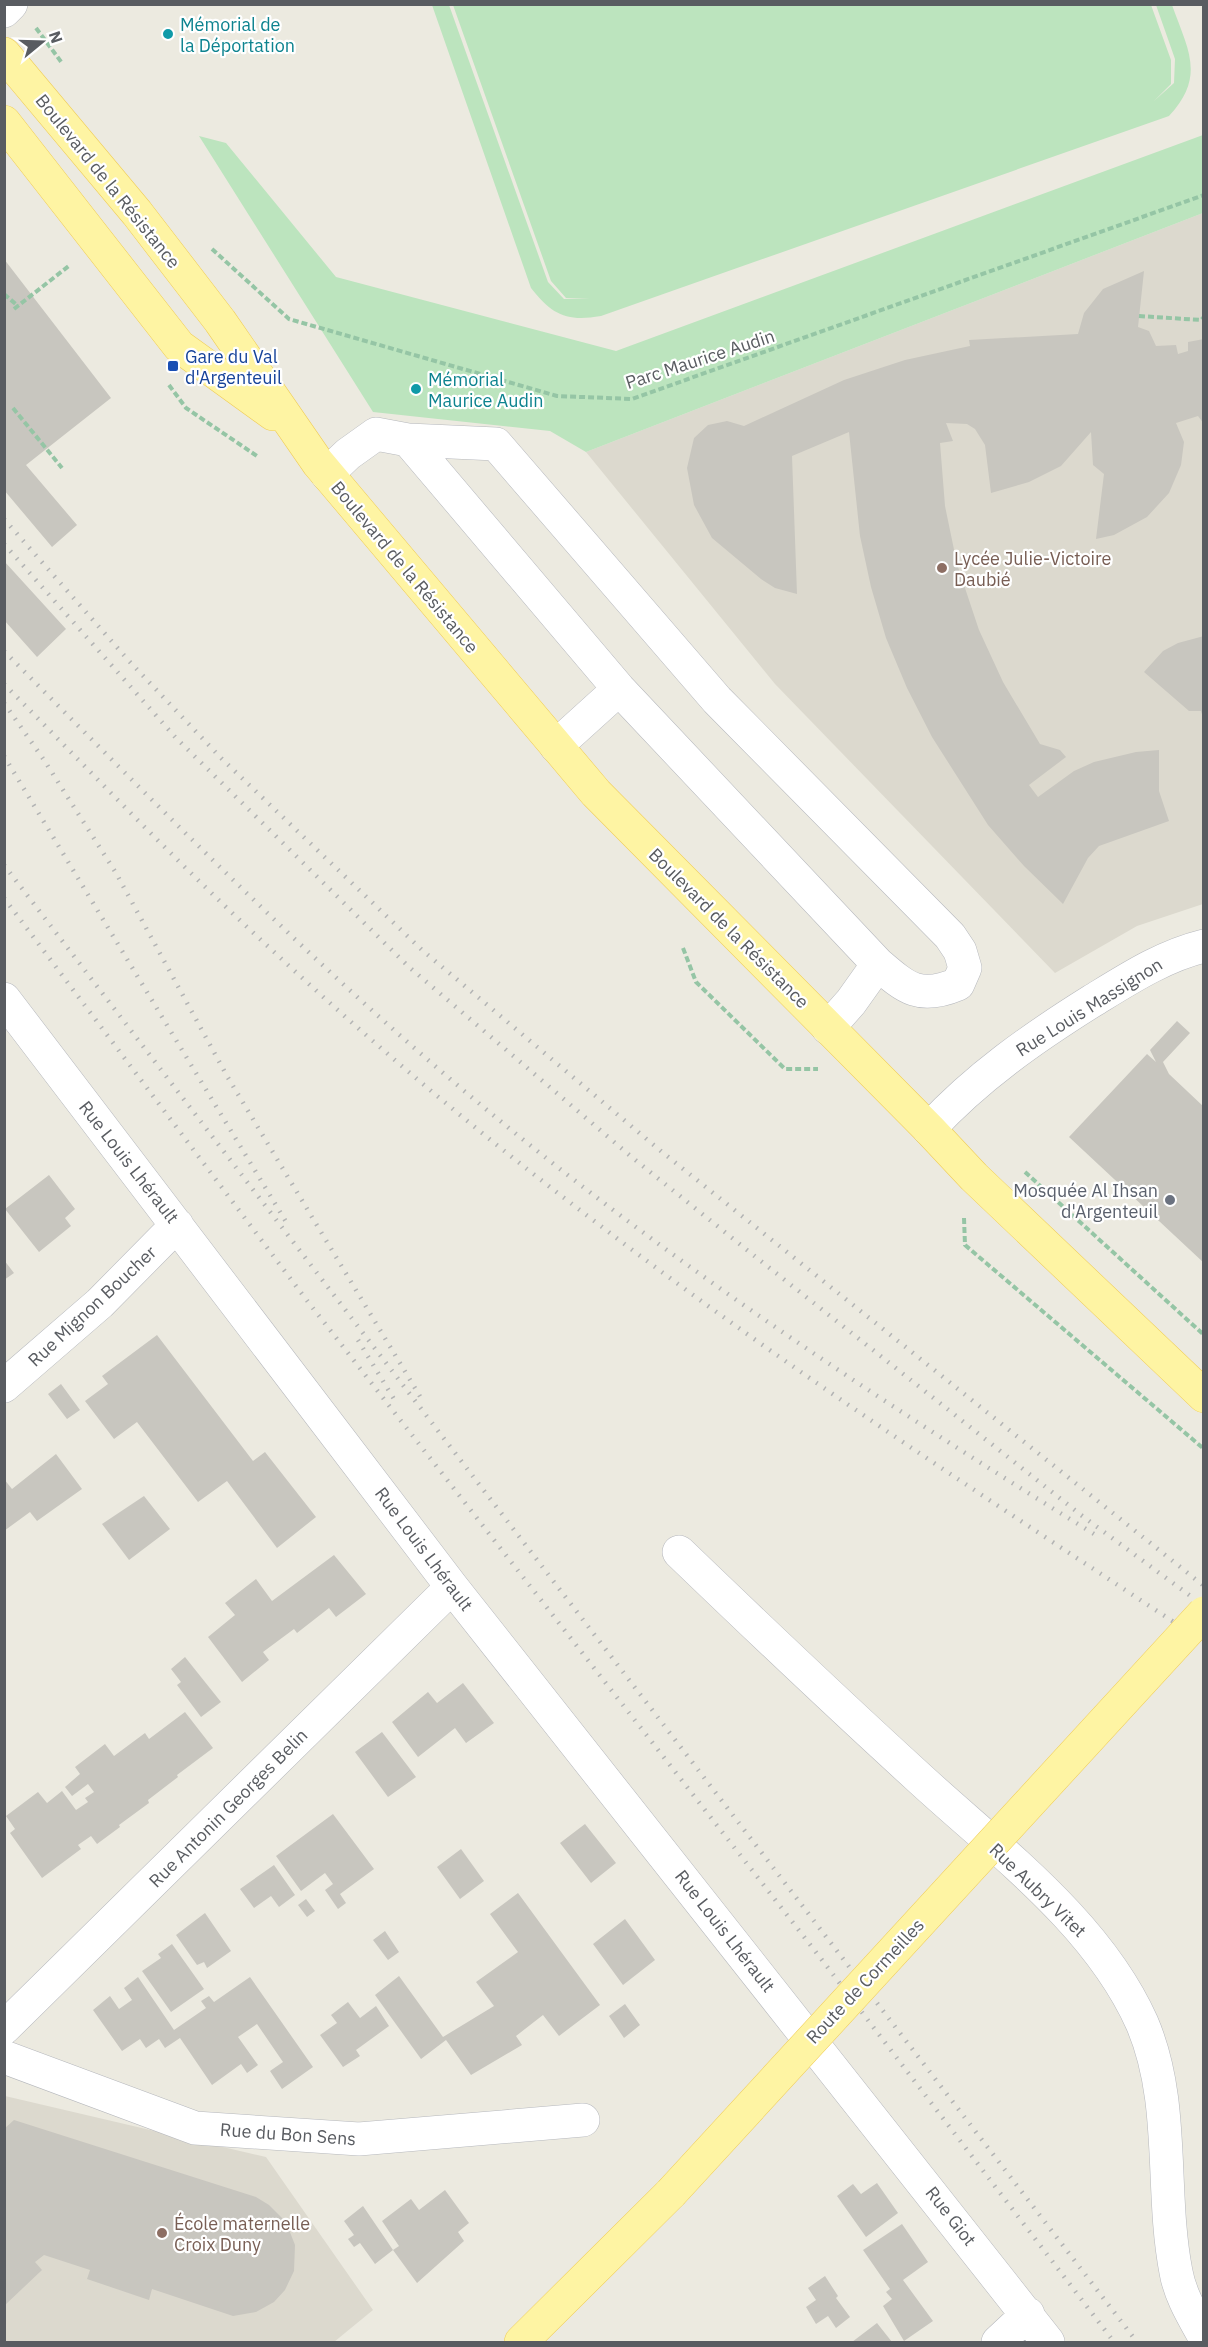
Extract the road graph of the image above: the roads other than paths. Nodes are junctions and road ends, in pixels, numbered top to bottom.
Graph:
1 (4, 54) edge
2 (4, 122) edge
3 (291, 427) junction
4 (408, 440) junction
5 (327, 474) junction
6 (619, 689) junction
7 (556, 746) junction
8 (1203, 946) edge
9 (878, 964) junction
10 (4, 999) edge
11 (828, 1028) junction
12 (929, 1129) junction
13 (177, 1225) junction
14 (4, 1386) edge
15 (1203, 1396) edge
16 (679, 1552) dead end
17 (452, 1587) junction
18 (1203, 1613) edge
19 (4, 2028) edge
20 (4, 2057) edge
21 (852, 2092) joint
22 (583, 2120) dead end
23 (1028, 2314) junction
24 (1203, 2336) edge
25 (520, 2343) edge
26 (998, 2343) edge
27 (1048, 2343) edge

1 - 3 main road, Boulevard de la Résistance
2 - 3 main road, Boulevard de la Résistance
3 - 5 main road, Boulevard de la Résistance
4 - 5 street
4 - 6 street
4 - 9 street
5 - 7 main road, Boulevard de la Résistance
6 - 7 street
6 - 9 street
7 - 11 main road, Boulevard de la Résistance
8 - 12 street, Rue Louis Massignon
9 - 11 street
10 - 13 street, Rue Louis Lhérault
11 - 12 main road, Boulevard de la Résistance
12 - 15 main road, Boulevard de la Résistance
13 - 14 street, Rue Mignon Boucher
13 - 17 street, Rue Louis Lhérault
16 - 24 street, Rue Aubry Vitet
17 - 19 street, Rue Antonin Georges Belin
17 - 21 street, Rue Louis Lhérault
18 - 25 main road, Route de Cormeilles, bridge
20 - 22 street, Rue du Bon Sens
21 - 23 street, Rue Giot
23 - 26 street
23 - 27 street, Rue Giot

